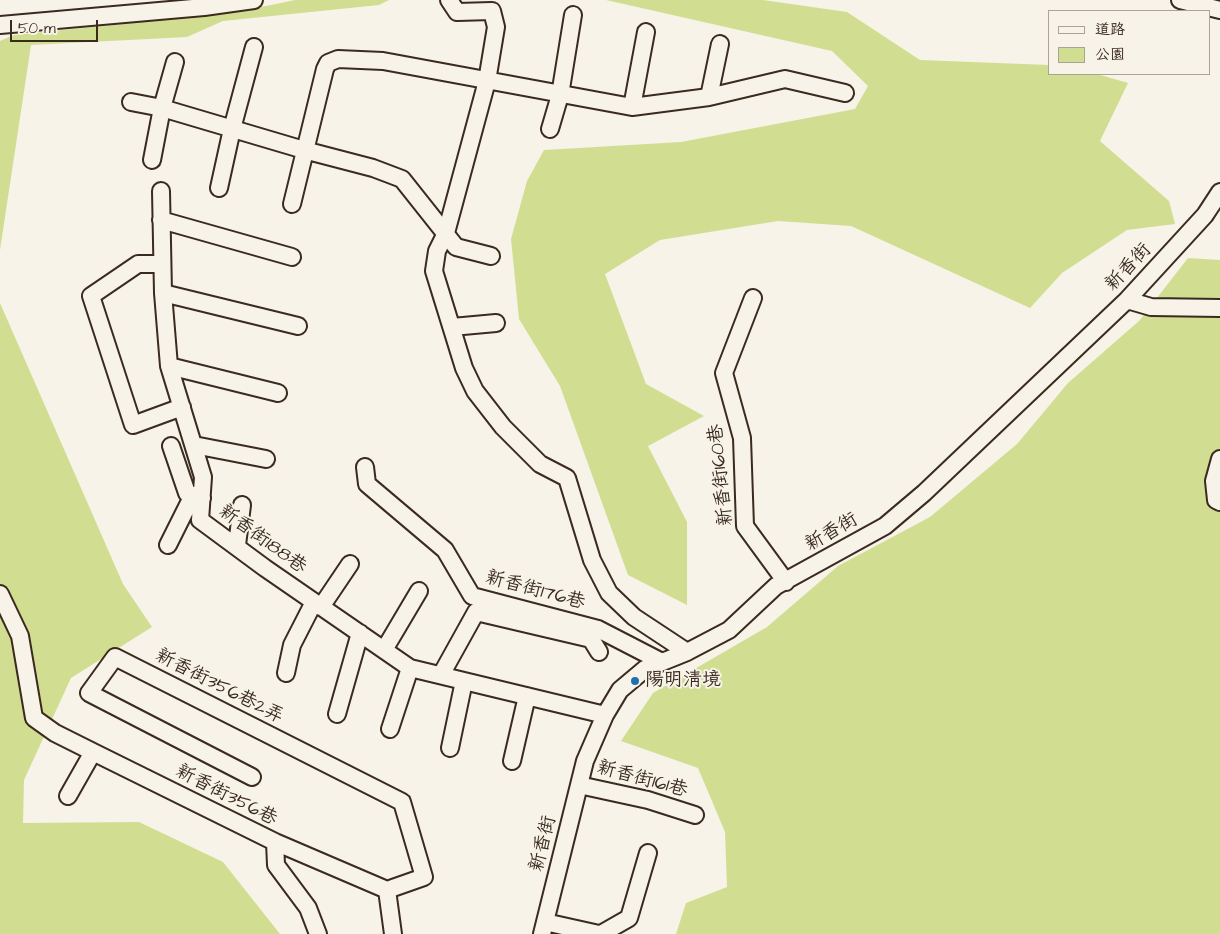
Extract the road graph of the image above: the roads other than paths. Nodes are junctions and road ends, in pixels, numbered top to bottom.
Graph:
1 (165, 0) edge
2 (254, 0) edge
3 (449, 0) edge
4 (1180, 0) edge
5 (1220, 10) edge
6 (572, 15) dead end
7 (0, 16) edge
8 (0, 25) edge
9 (646, 32) dead end
10 (720, 44) dead end
11 (254, 48) dead end
12 (175, 62) dead end
13 (487, 81) junction
14 (845, 93) dead end
15 (560, 95) junction
16 (709, 97) junction
17 (131, 102) dead end
18 (162, 108) junction
19 (632, 108) junction
20 (232, 129) junction
21 (550, 129) dead end
22 (304, 150) junction
23 (152, 160) dead end
24 (219, 188) dead end
25 (161, 191) dead end
26 (1220, 192) edge
27 (292, 204) dead end
28 (161, 220) junction
29 (446, 233) junction
30 (491, 256) dead end
31 (292, 257) dead end
32 (162, 264) junction
33 (163, 293) junction
34 (753, 298) dead end
35 (1127, 300) junction
36 (1220, 308) edge
37 (496, 323) dead end
38 (298, 326) dead end
39 (452, 327) junction
40 (169, 366) junction
41 (278, 393) dead end
42 (182, 407) junction
43 (194, 445) junction
44 (171, 446) dead end
45 (1220, 459) edge
46 (266, 460) dead end
47 (364, 467) dead end
48 (202, 498) junction
49 (1220, 502) edge
50 (242, 505) dead end
51 (237, 544) junction
52 (168, 545) dead end
53 (350, 564) dead end
54 (786, 582) junction
55 (419, 591) dead end
56 (0, 594) edge
57 (318, 605) junction
58 (360, 633) junction
59 (384, 650) junction
60 (599, 652) dead end
61 (687, 652) junction
62 (662, 662) junction
63 (410, 668) junction
64 (286, 673) dead end
65 (441, 675) junction
66 (464, 681) junction
67 (527, 696) junction
68 (337, 714) dead end
69 (605, 715) junction
70 (390, 729) dead end
71 (450, 748) dead end
72 (93, 752) junction
73 (512, 761) dead end
74 (252, 777) dead end
75 (579, 785) junction
76 (68, 796) dead end
77 (695, 815) dead end
78 (275, 842) junction
79 (648, 853) dead end
80 (387, 890) junction
81 (543, 928) edge
82 (318, 934) edge
83 (393, 934) edge
84 (600, 934) edge

1 - 7 street
2 - 8 street
3 - 13 street
4 - 5 street
6 - 15 street
9 - 19 street
10 - 16 street
11 - 20 street
12 - 18 street
13 - 15 street
13 - 22 street
13 - 29 street
14 - 16 street
15 - 19 street
15 - 21 street
16 - 19 street
17 - 18 street
18 - 20 street
18 - 23 street
20 - 22 street
20 - 24 street
22 - 27 street
22 - 29 street
25 - 28 street, 新香街188巷
26 - 35 street, 新香街
28 - 31 street
28 - 32 street, 新香街188巷
29 - 30 street
29 - 39 street
32 - 33 street, 新香街188巷
32 - 42 street
33 - 38 street
33 - 40 street, 新香街188巷
34 - 54 street, 新香街160巷
35 - 36 street
35 - 54 street, 新香街
37 - 39 street
39 - 61 street
40 - 41 street
40 - 42 street, 新香街188巷
42 - 43 street, 新香街188巷
43 - 46 street
43 - 48 street, 新香街188巷
44 - 48 street
45 - 49 street
47 - 62 street, 新香街176巷
48 - 51 street, 新香街188巷
48 - 52 street
50 - 51 street
51 - 57 street, 新香街188巷
53 - 57 street
54 - 61 street, 新香街
55 - 59 street
56 - 72 street, 新香街356巷
57 - 58 street, 新香街188巷
57 - 64 street
58 - 59 street, 新香街188巷
58 - 68 street
59 - 63 street, 新香街188巷
60 - 65 street
61 - 62 street, 新香街
62 - 69 street, 新香街
63 - 65 street, 新香街188巷
63 - 70 street
65 - 66 street, 新香街188巷
66 - 67 street, 新香街188巷
66 - 71 street
67 - 69 street, 新香街188巷
67 - 73 street
69 - 75 street, 新香街
72 - 76 street
72 - 78 street, 新香街356巷
74 - 80 street, 新香街356巷2弄
75 - 77 street, 新香街161巷
75 - 81 street, 新香街
78 - 80 street
78 - 82 street, 新香街356巷
79 - 84 street
80 - 83 street
81 - 84 street

